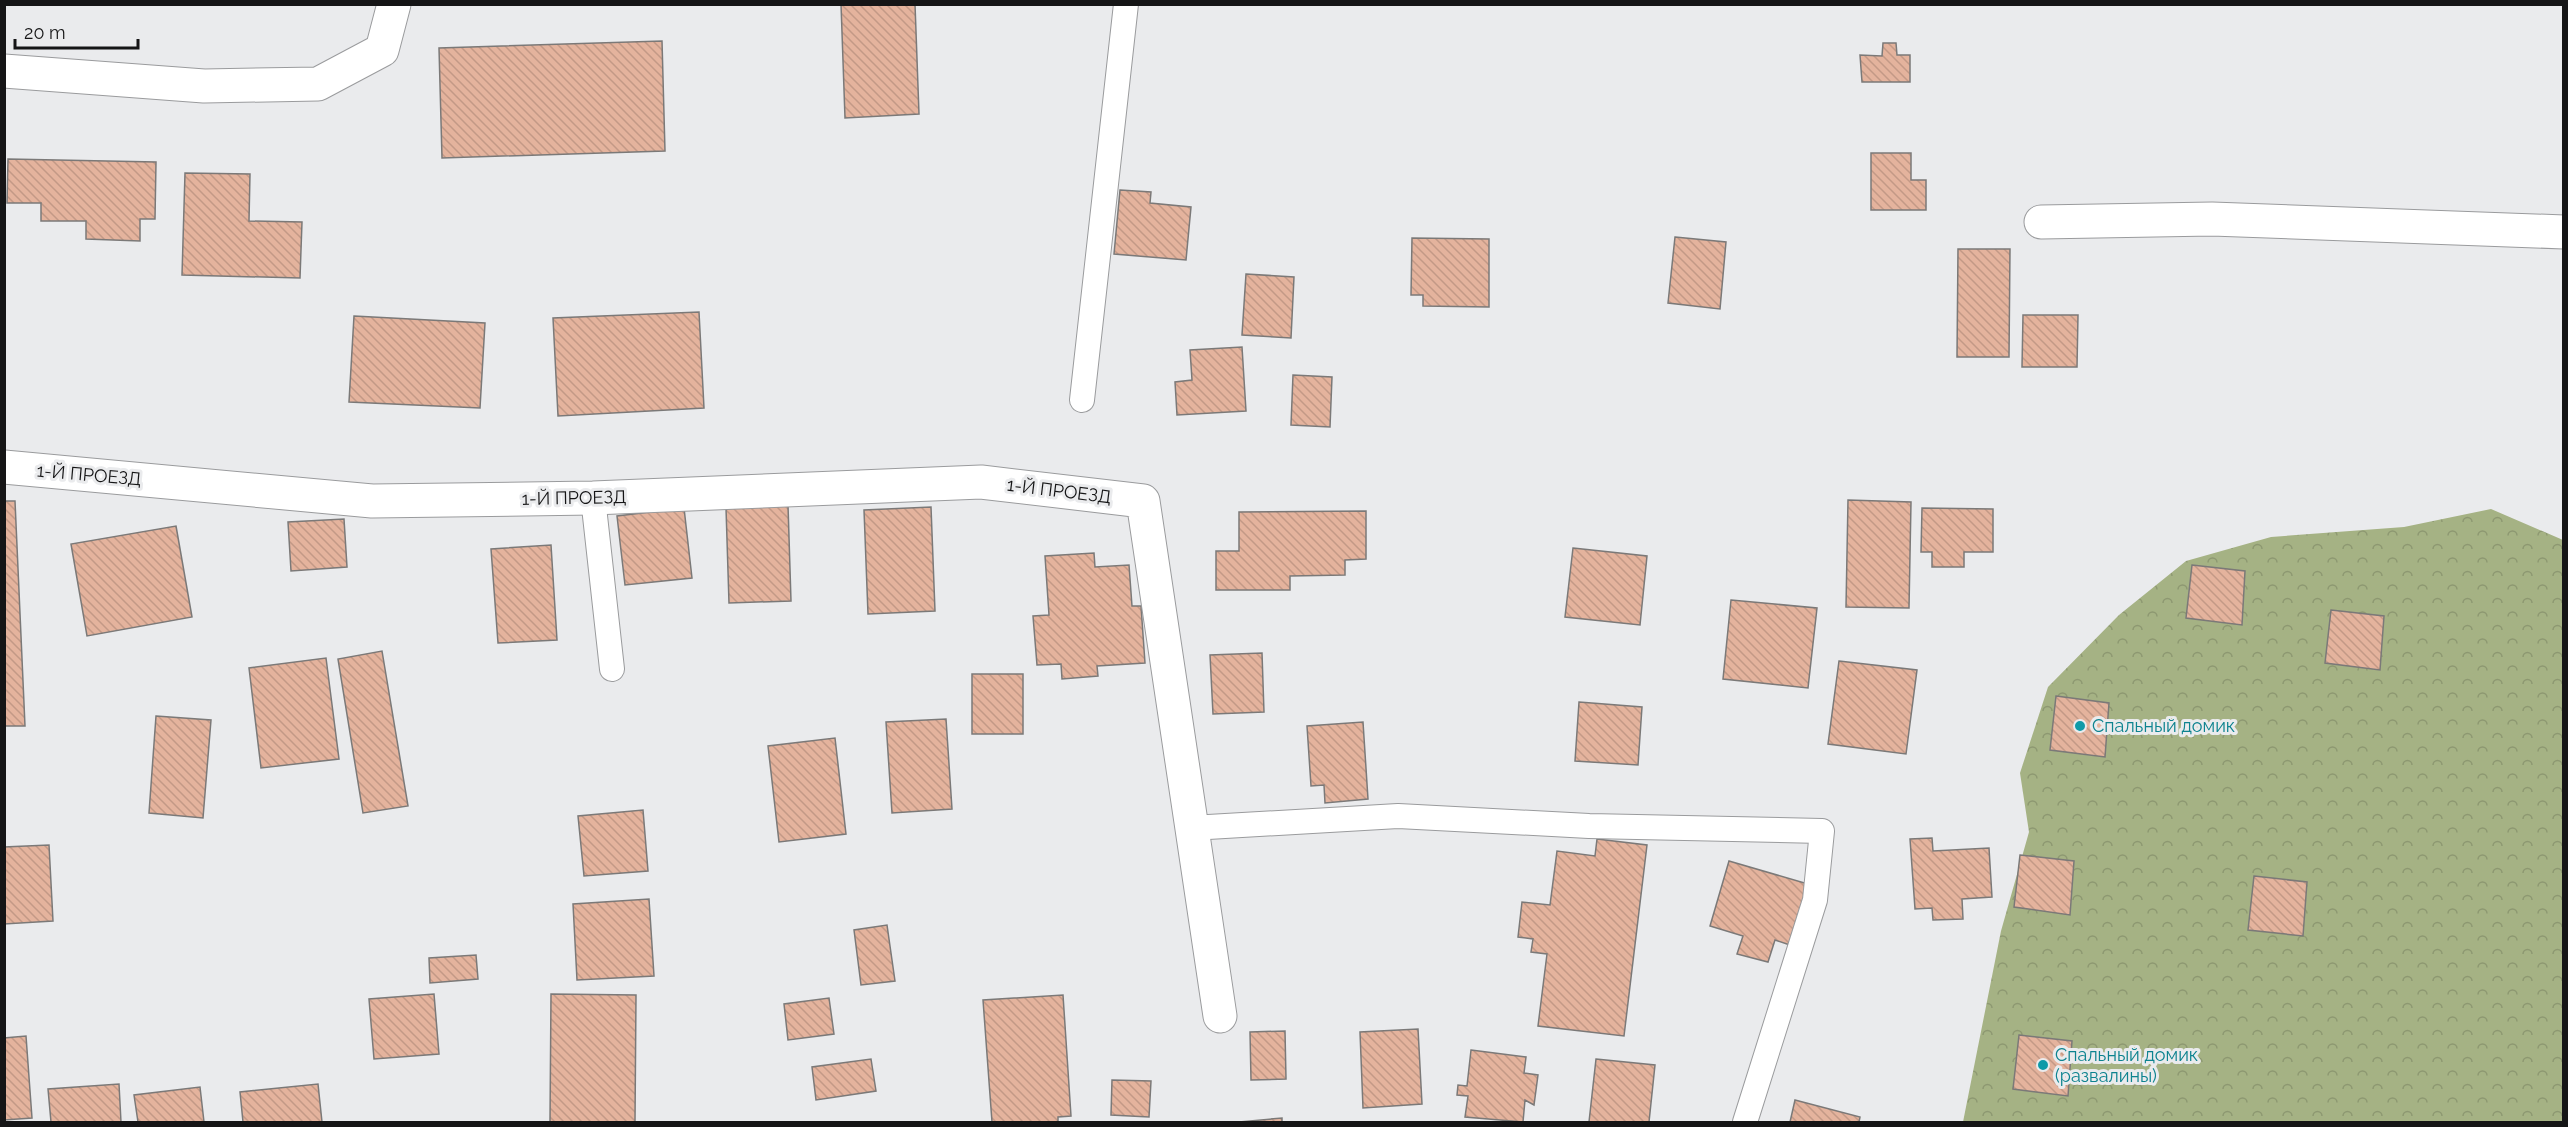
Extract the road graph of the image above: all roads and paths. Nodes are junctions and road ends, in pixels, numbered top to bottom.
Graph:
1 (394, 4) edge
2 (1126, 4) edge
3 (4, 71) edge
4 (2041, 222) dead end
5 (2564, 232) edge
6 (1082, 400) dead end
7 (4, 467) edge
8 (593, 498) junction
9 (612, 669) dead end
10 (1191, 828) junction
11 (1220, 1016) dead end
12 (1745, 1122) edge

1 - 3 street
2 - 6 lane
4 - 5 street
7 - 8 street, 1-Й ПРОЕЗД
8 - 9 lane
8 - 10 street, 1-Й ПРОЕЗД
10 - 11 street
10 - 12 lane

